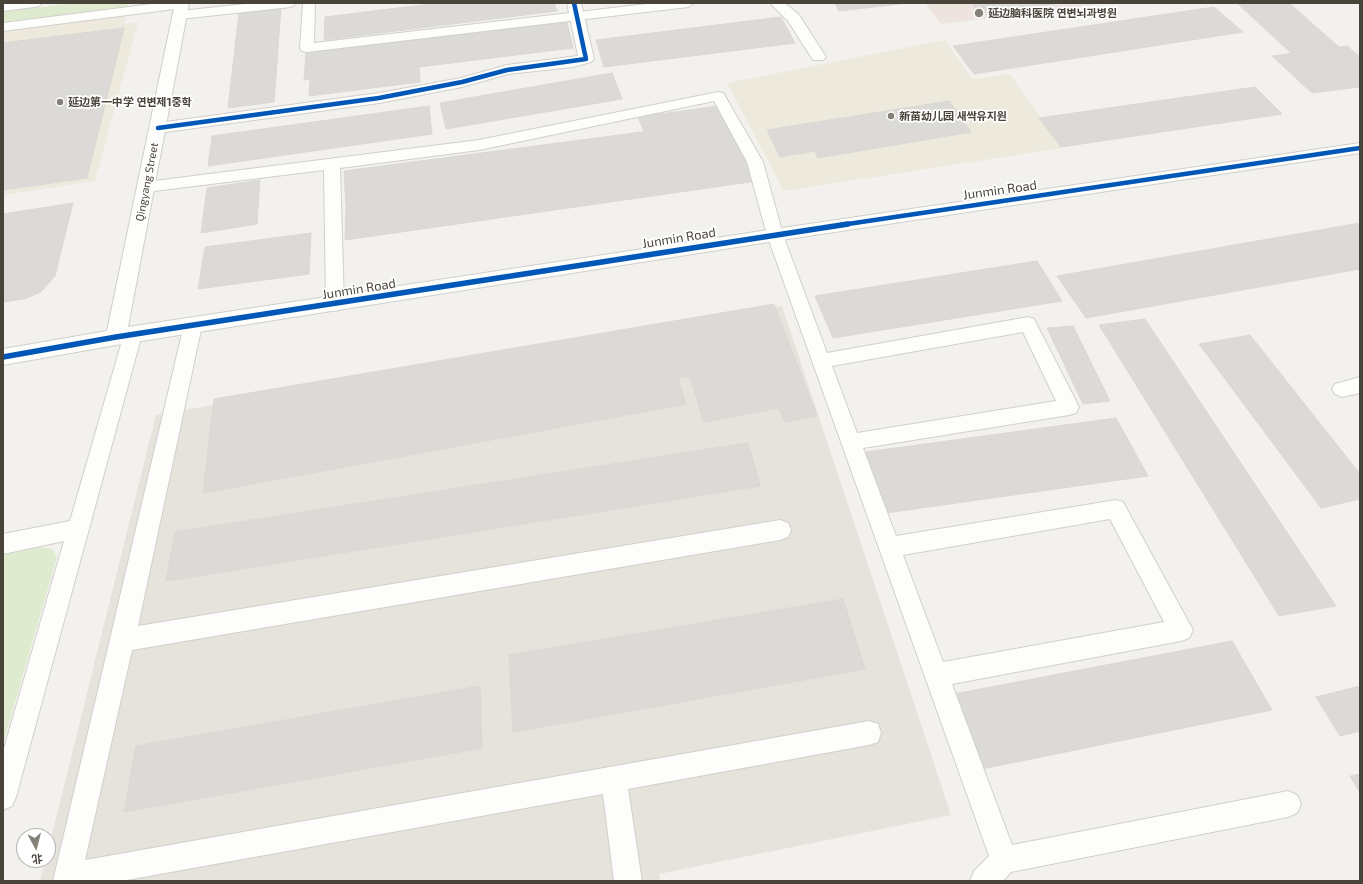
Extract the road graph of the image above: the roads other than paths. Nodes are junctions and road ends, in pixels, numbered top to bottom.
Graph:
1 (34, 3) edge
2 (291, 3) edge
3 (309, 3) edge
4 (688, 3) edge
5 (777, 3) edge
6 (3, 7) edge
7 (181, 7) edge
8 (575, 9) edge
9 (3, 27) edge
10 (818, 57) dead end
11 (158, 128) junction
12 (1360, 148) edge
13 (332, 164) junction
14 (146, 187) junction
15 (775, 235) junction
16 (335, 304) junction
17 (193, 325) junction
18 (124, 336) junction
19 (3, 357) edge
20 (821, 360) junction
21 (851, 442) junction
22 (77, 529) junction
23 (780, 530) dead end
24 (3, 544) edge
25 (889, 547) junction
26 (124, 640) junction
27 (937, 675) junction
28 (869, 733) dead end
29 (614, 779) junction
30 (3, 798) edge
31 (1288, 804) dead end
32 (1004, 860) junction
33 (68, 879) edge
34 (628, 881) edge
35 (984, 881) edge

1 - 6 street
2 - 7 lane
3 - 8 lane
4 - 8 lane
5 - 10 street
7 - 9 lane
7 - 11 street, Qingyang Street
8 - 11 street
11 - 14 street, Qingyang Street
12 - 15 street, Junmin Road
13 - 14 lane
13 - 15 lane
13 - 16 lane
14 - 18 street, Qingyang Street
15 - 16 street, Junmin Road
15 - 20 lane
16 - 17 street, Junmin Road
17 - 18 street, Junmin Road
17 - 26 lane
18 - 19 street, Junmin Road
18 - 22 lane
20 - 21 lane
20 - 21 lane
21 - 25 lane
22 - 24 lane
22 - 30 lane
23 - 26 lane
25 - 27 lane
25 - 27 lane
26 - 33 lane
27 - 32 lane
28 - 29 lane
29 - 33 lane
29 - 34 lane
31 - 32 lane
32 - 35 lane

